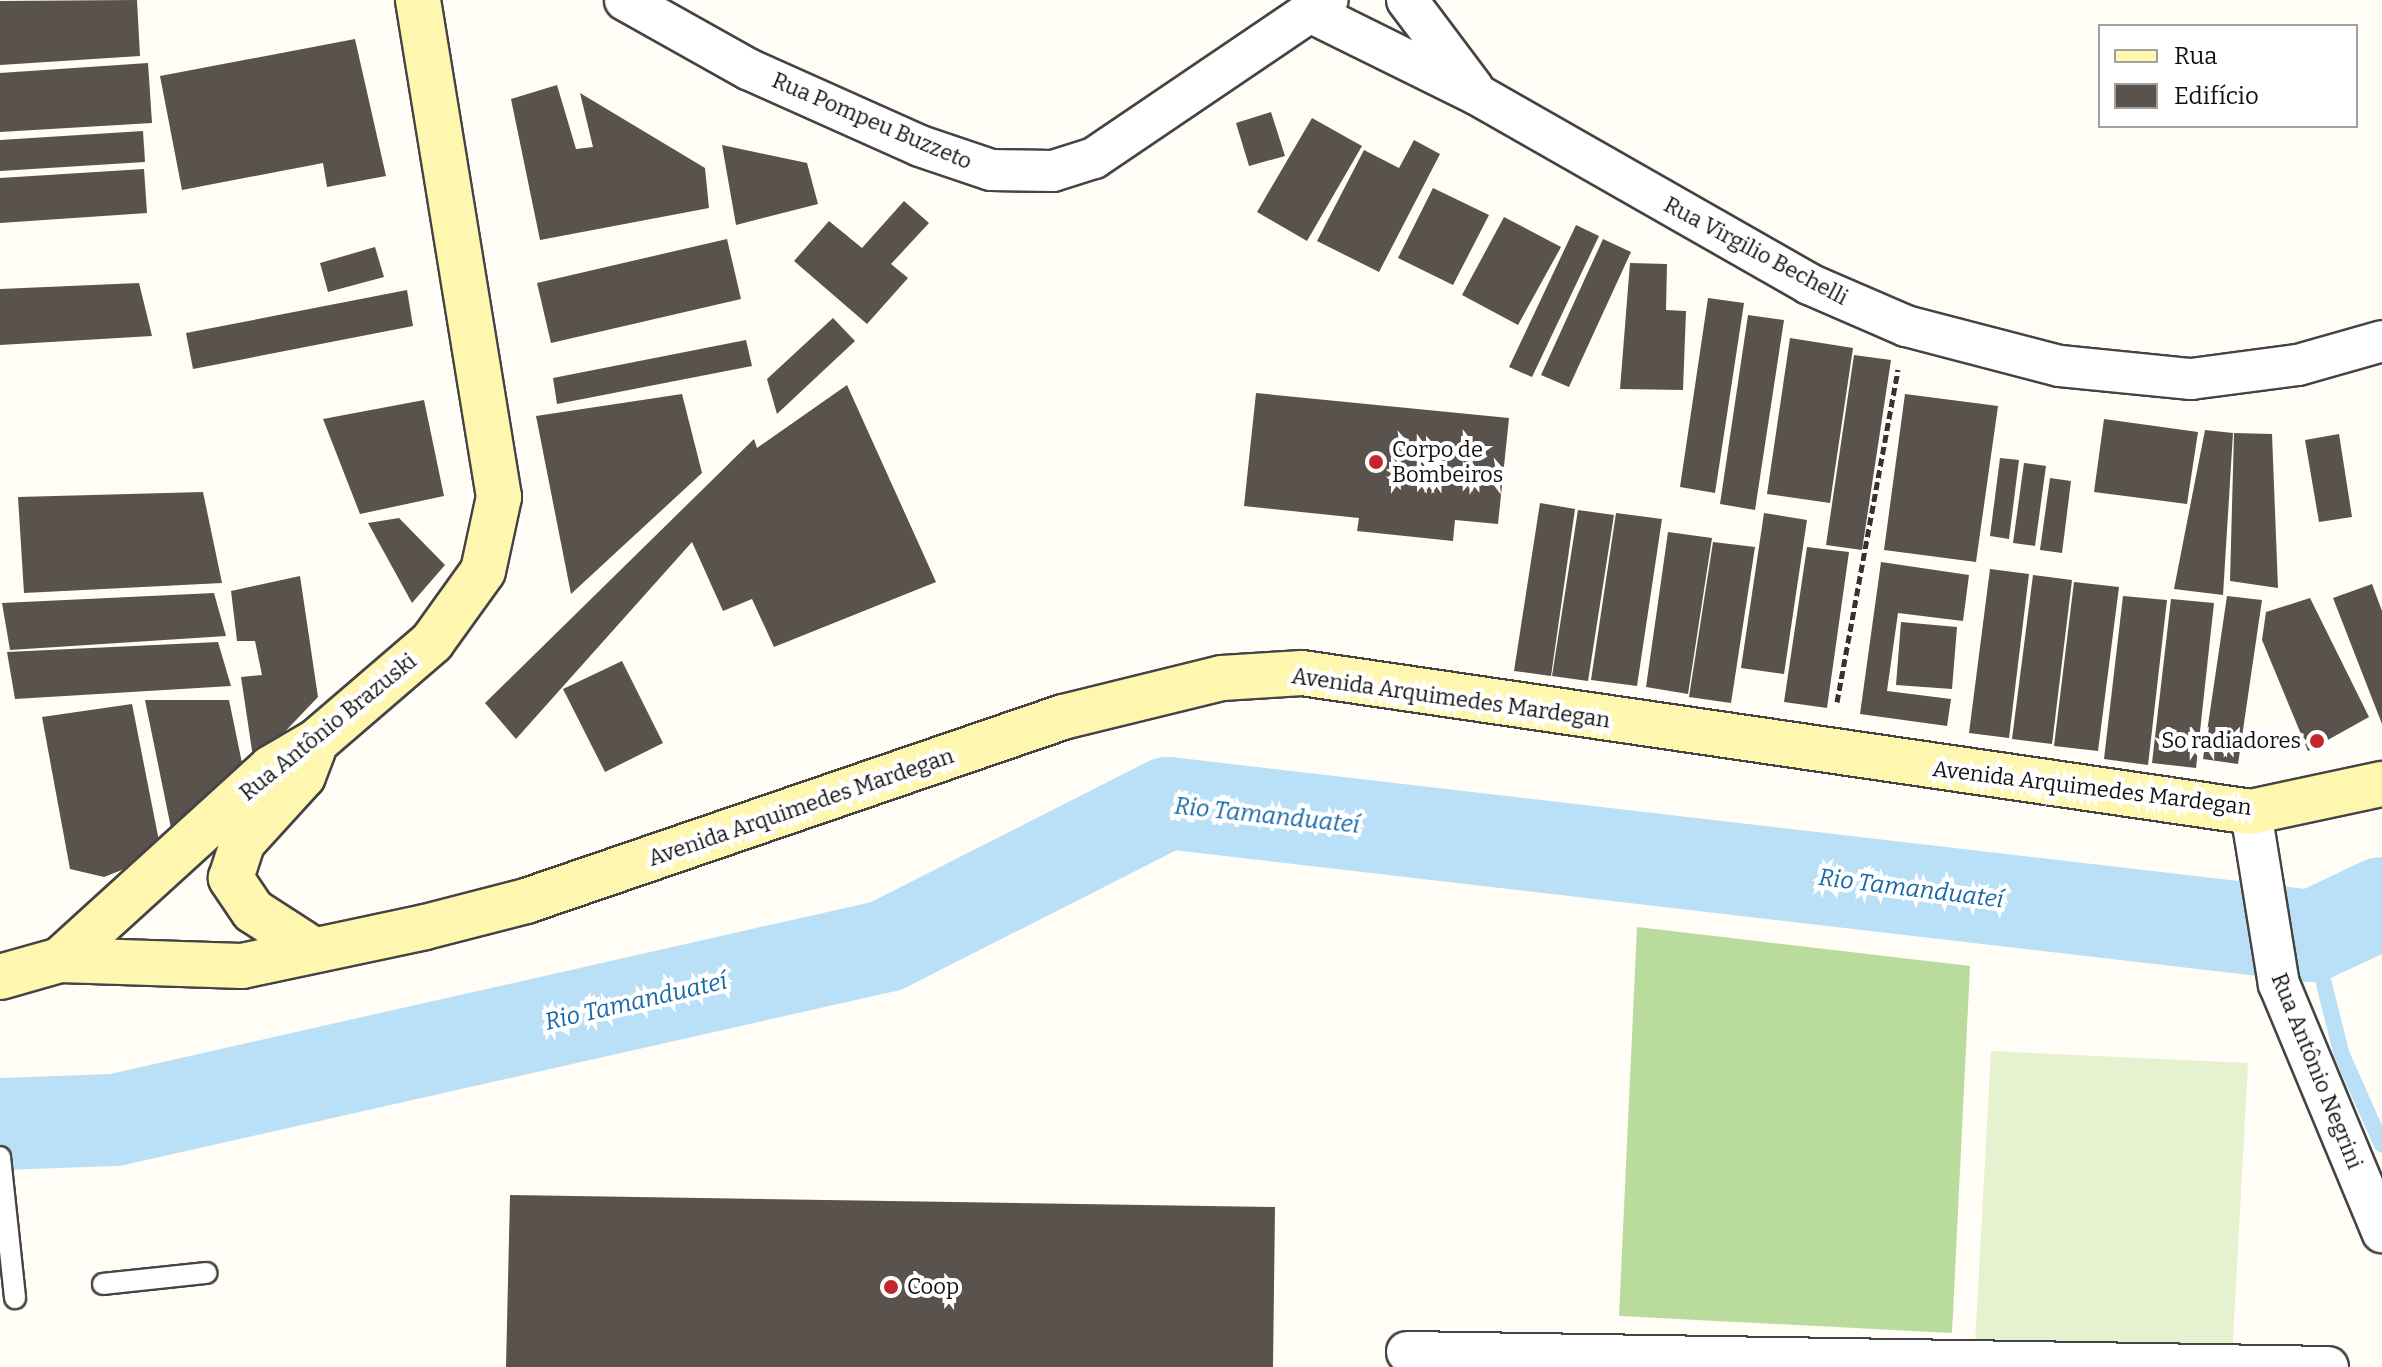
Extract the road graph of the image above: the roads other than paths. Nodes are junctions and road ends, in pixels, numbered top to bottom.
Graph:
1 (418, 0) edge
2 (625, 0) edge
3 (1407, 0) edge
4 (1318, 6) edge
5 (1478, 95) junction
6 (2382, 341) edge
7 (317, 741) junction
8 (2382, 784) edge
9 (2251, 812) junction
10 (312, 949) junction
11 (60, 960) junction
12 (0, 977) edge
13 (0, 1157) edge
14 (2382, 1232) edge
15 (206, 1273) dead end
16 (103, 1284) dead end
17 (15, 1298) dead end
18 (1407, 1352) dead end
19 (2328, 1367) edge

1 - 7 street, Rua Antônio Brazuski
2 - 4 street, Rua Pompeu Buzzeto
3 - 5 street, Rua Virgilio Bechelli
4 - 5 street, Rua Virgilio Bechelli
5 - 6 street, Rua Virgilio Bechelli
7 - 10 street
7 - 11 street, Rua Antônio Brazuski
8 - 9 street, Avenida Arquimedes Mardegan
9 - 10 street, Avenida Arquimedes Mardegan
9 - 14 street, Rua Antônio Negrini
10 - 11 street, Avenida Arquimedes Mardegan
11 - 12 street, Rua Antônio Brazuski
13 - 17 lane
15 - 16 lane
18 - 19 street

